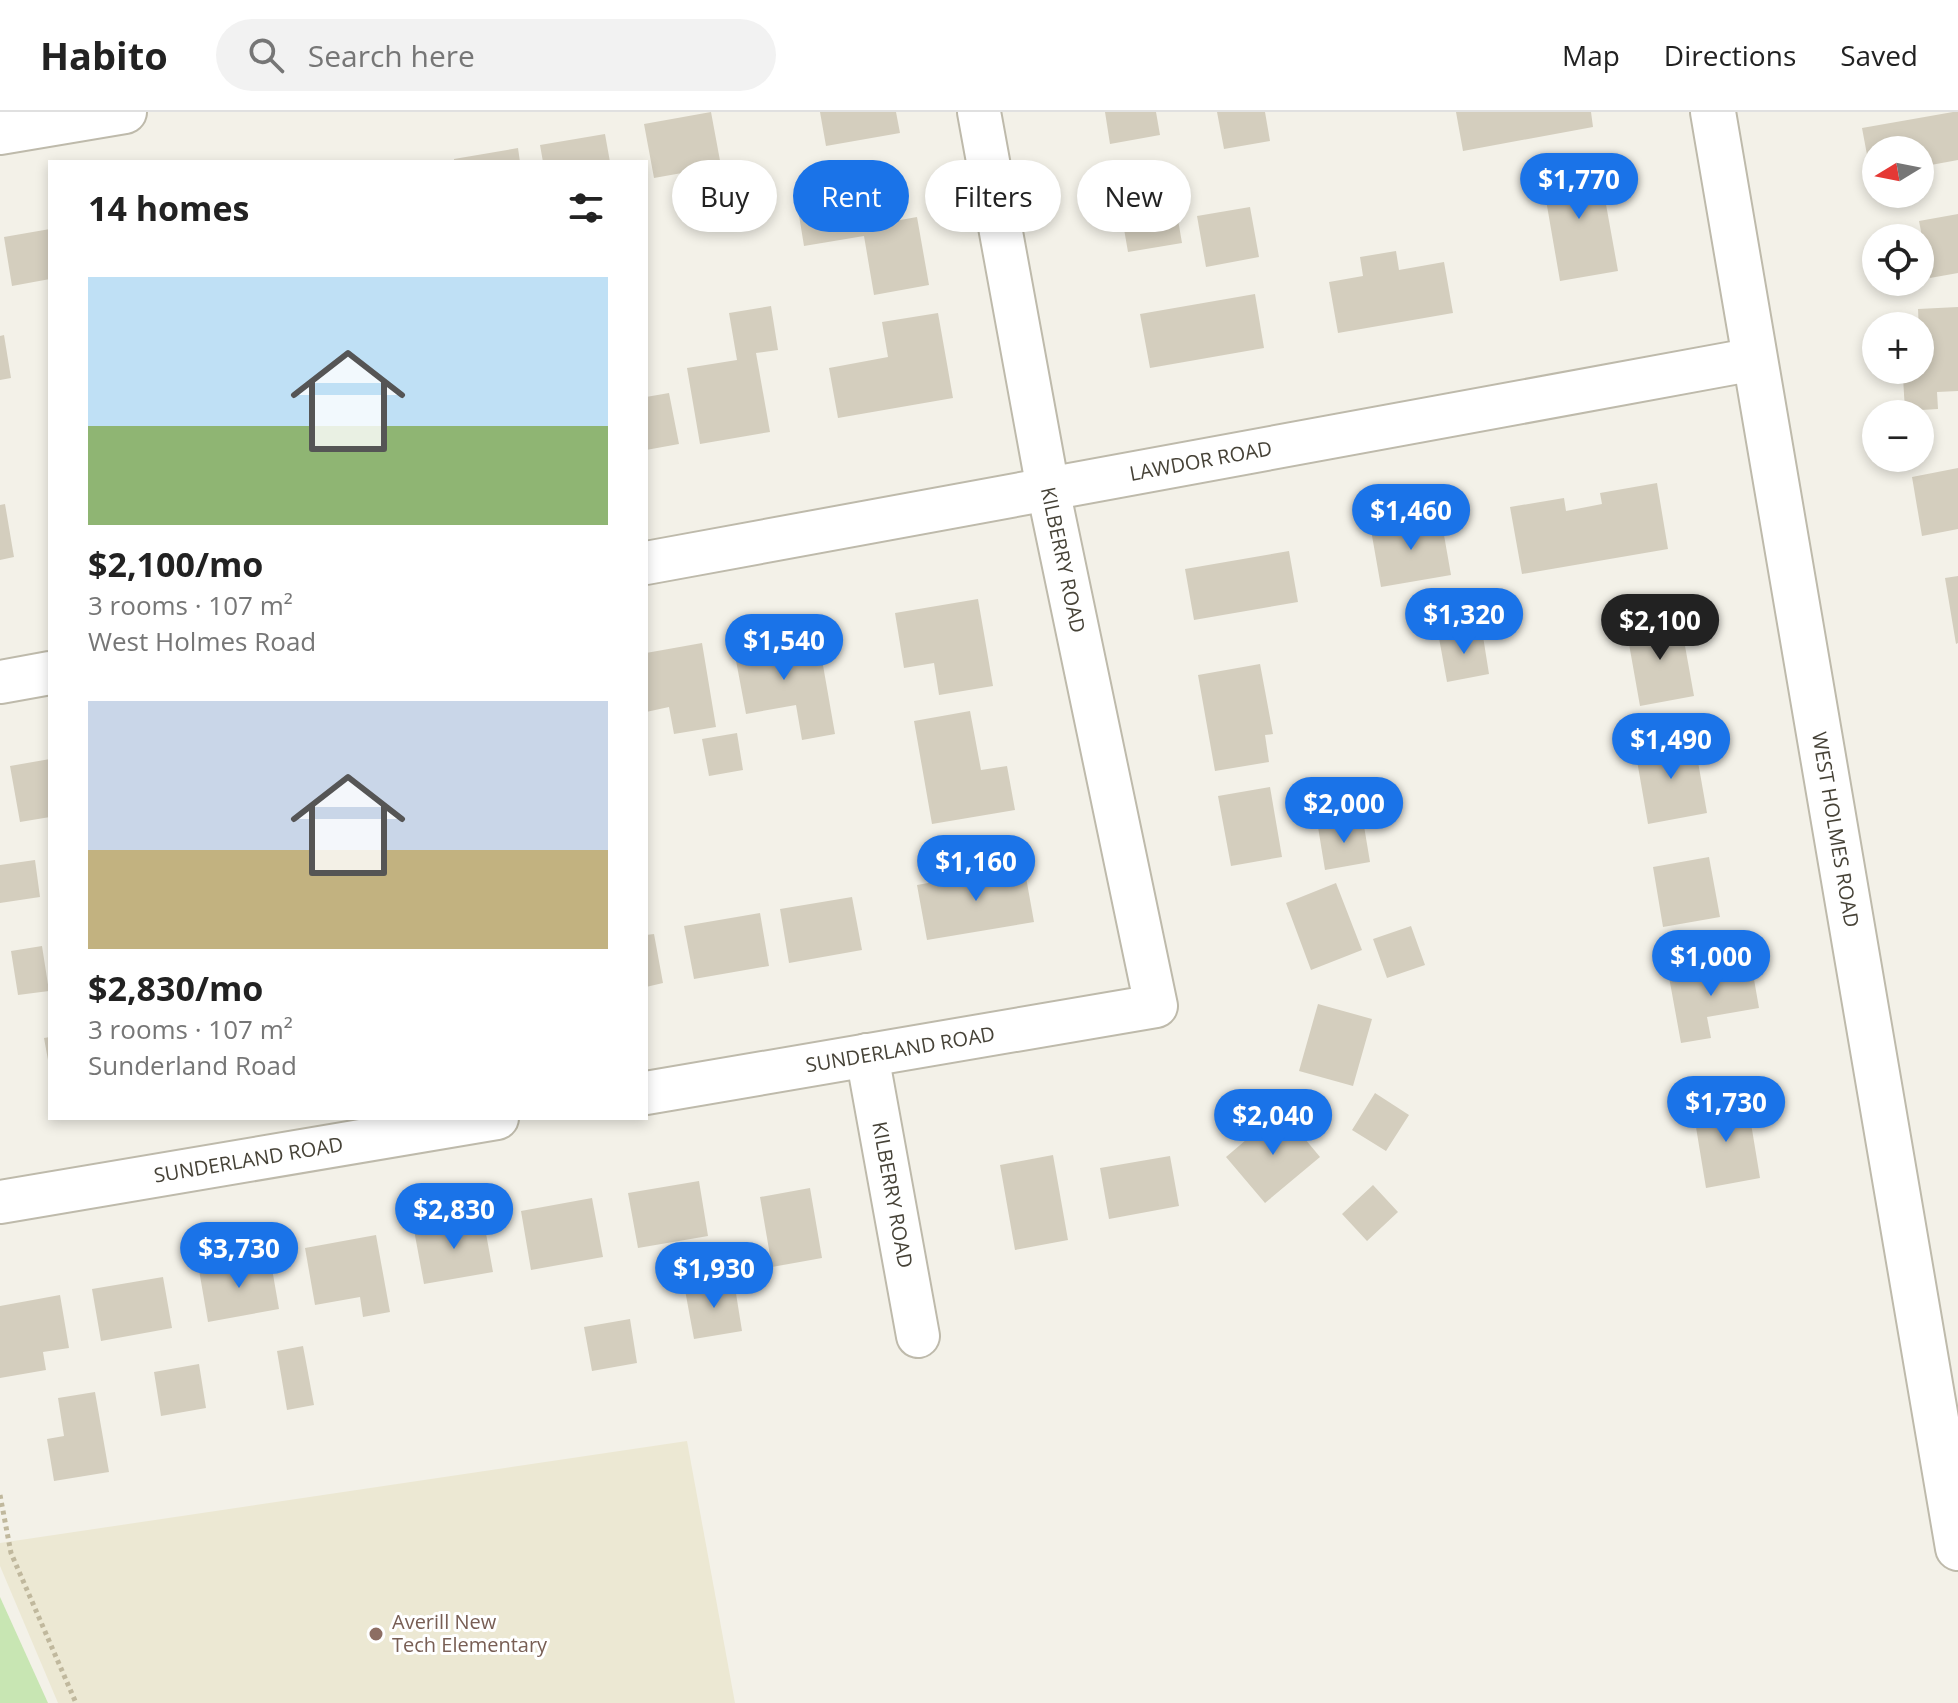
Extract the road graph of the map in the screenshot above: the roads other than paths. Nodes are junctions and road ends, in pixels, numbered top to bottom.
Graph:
1 (125, 112) edge
2 (979, 112) edge
3 (1713, 112) edge
4 (0, 133) edge
5 (1755, 359) junction
6 (1048, 489) junction
7 (648, 563) edge
8 (48, 673) edge
9 (0, 682) edge
10 (1156, 1006) joint
11 (867, 1055) junction
12 (648, 1093) edge
13 (485, 1120) edge
14 (0, 1202) edge
15 (918, 1336) dead end
16 (1958, 1548) edge

1 - 4 street
2 - 6 street, KILBERRY ROAD
3 - 5 street, WEST HOLMES ROAD
5 - 6 street, LAWDOR ROAD
5 - 16 street, WEST HOLMES ROAD
6 - 7 street, LAWDOR ROAD
6 - 10 street, KILBERRY ROAD
8 - 9 street
10 - 11 street, SUNDERLAND ROAD
11 - 12 street, SUNDERLAND ROAD
11 - 15 street, KILBERRY ROAD
13 - 14 street, SUNDERLAND ROAD

